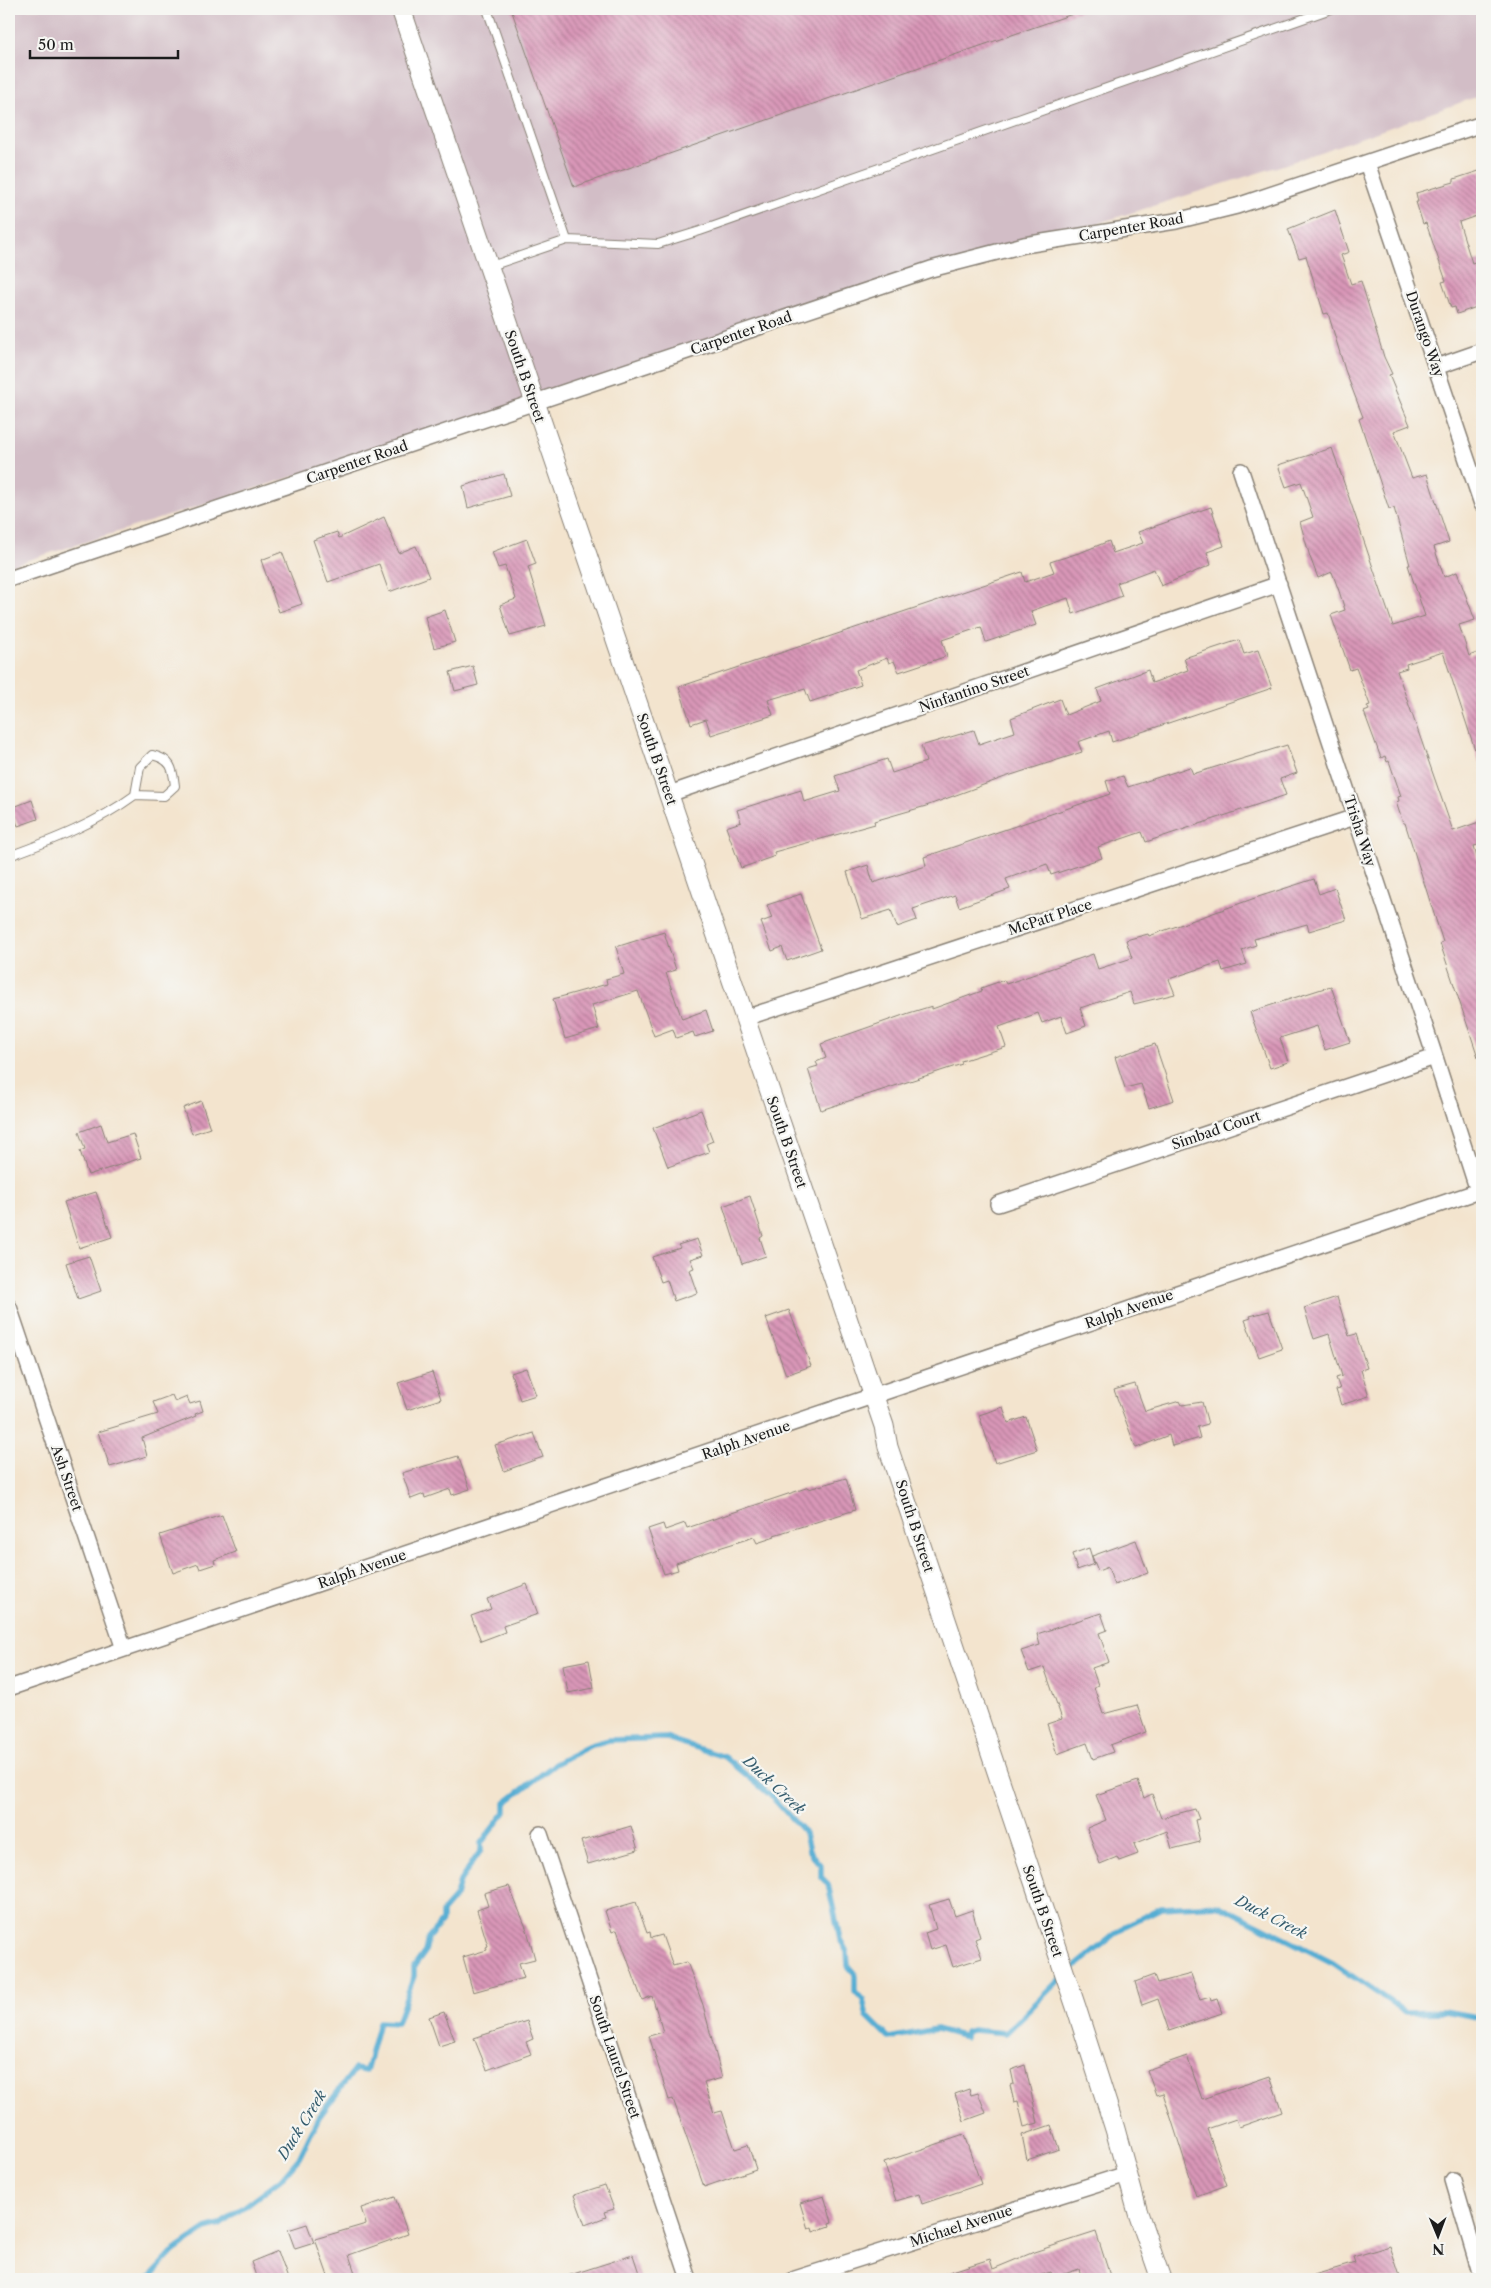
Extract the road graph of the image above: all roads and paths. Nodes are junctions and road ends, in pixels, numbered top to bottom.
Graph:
1 (401, 9) edge
2 (487, 9) edge
3 (1331, 9) edge
4 (1482, 124) edge
5 (1367, 163) junction
6 (567, 240) junction
7 (488, 266) junction
8 (1482, 351) edge
9 (1436, 367) junction
10 (534, 402) junction
11 (1241, 471) dead end
12 (1482, 504) edge
13 (9, 579) edge
14 (1279, 584) junction
15 (669, 794) junction
16 (135, 795) junction
17 (1355, 816) junction
18 (9, 856) edge
19 (745, 1018) junction
20 (1435, 1057) junction
21 (1480, 1191) edge
22 (998, 1204) dead end
23 (9, 1307) edge
24 (873, 1397) junction
25 (124, 1649) junction
26 (9, 1688) edge
27 (540, 1834) dead end
28 (1128, 2174) junction
29 (1453, 2180) dead end
30 (689, 2279) edge
31 (795, 2279) edge
32 (1161, 2279) edge
33 (1482, 2279) edge

1 - 7 street, South B Street
2 - 6 lane
3 - 6 lane
4 - 5 street, Carpenter Road
5 - 9 street, Durango Way
5 - 10 street, Carpenter Road
6 - 7 lane
7 - 10 street, South B Street
8 - 9 street
9 - 12 street, Durango Way
10 - 13 street, Carpenter Road
10 - 15 street, South B Street
11 - 14 street, Trisha Way
14 - 15 street, Ninfantino Street
14 - 17 street, Trisha Way
15 - 19 street, South B Street
16 - 16 lane
16 - 18 lane
17 - 19 street, McPatt Place
17 - 20 street, Trisha Way
19 - 24 street, South B Street
20 - 21 street, Trisha Way
20 - 22 street, Simbad Court
21 - 24 street, Ralph Avenue
23 - 25 street, Ash Street
24 - 25 street, Ralph Avenue
24 - 28 street, South B Street
25 - 26 street, Ralph Avenue
27 - 30 street, South Laurel Street
28 - 31 street, Michael Avenue
28 - 32 street, South B Street
29 - 33 street

